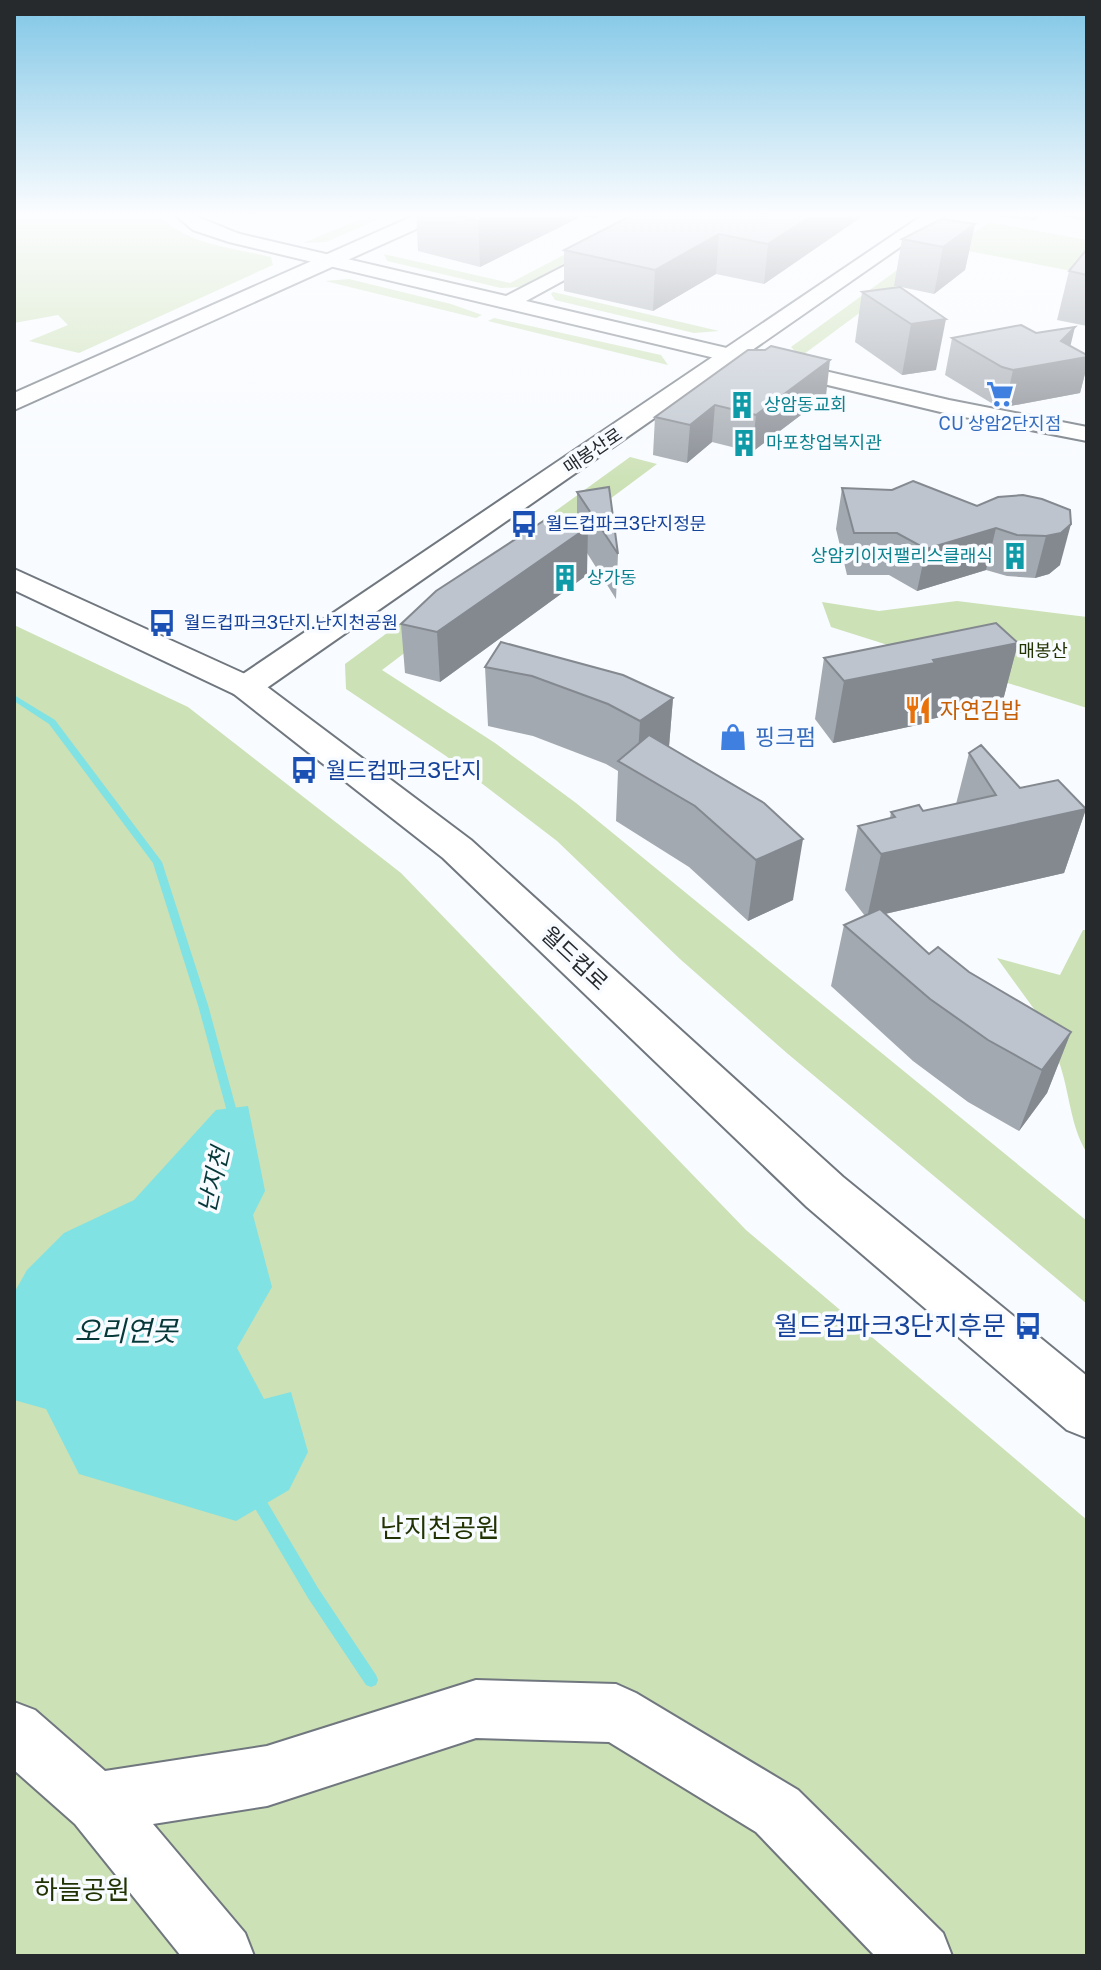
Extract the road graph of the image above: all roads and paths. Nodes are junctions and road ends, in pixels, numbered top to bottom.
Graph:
1 (231, 305) edge
2 (516, 305) edge
3 (807, 305) edge
4 (732, 357) junction
5 (14, 402) edge
6 (1087, 434) edge
7 (14, 578) edge
8 (246, 687) junction
9 (1087, 1411) edge
10 (14, 1731) edge
11 (96, 1803) junction
12 (222, 1956) edge
13 (920, 1956) edge

1 - 5 main road
2 - 4 street
3 - 4 main road, 매봉산로
4 - 6 street
4 - 8 main road, 매봉산로
7 - 8 main road, 월드컵로
8 - 9 main road, 월드컵로
10 - 11 street
11 - 12 street
11 - 13 street

